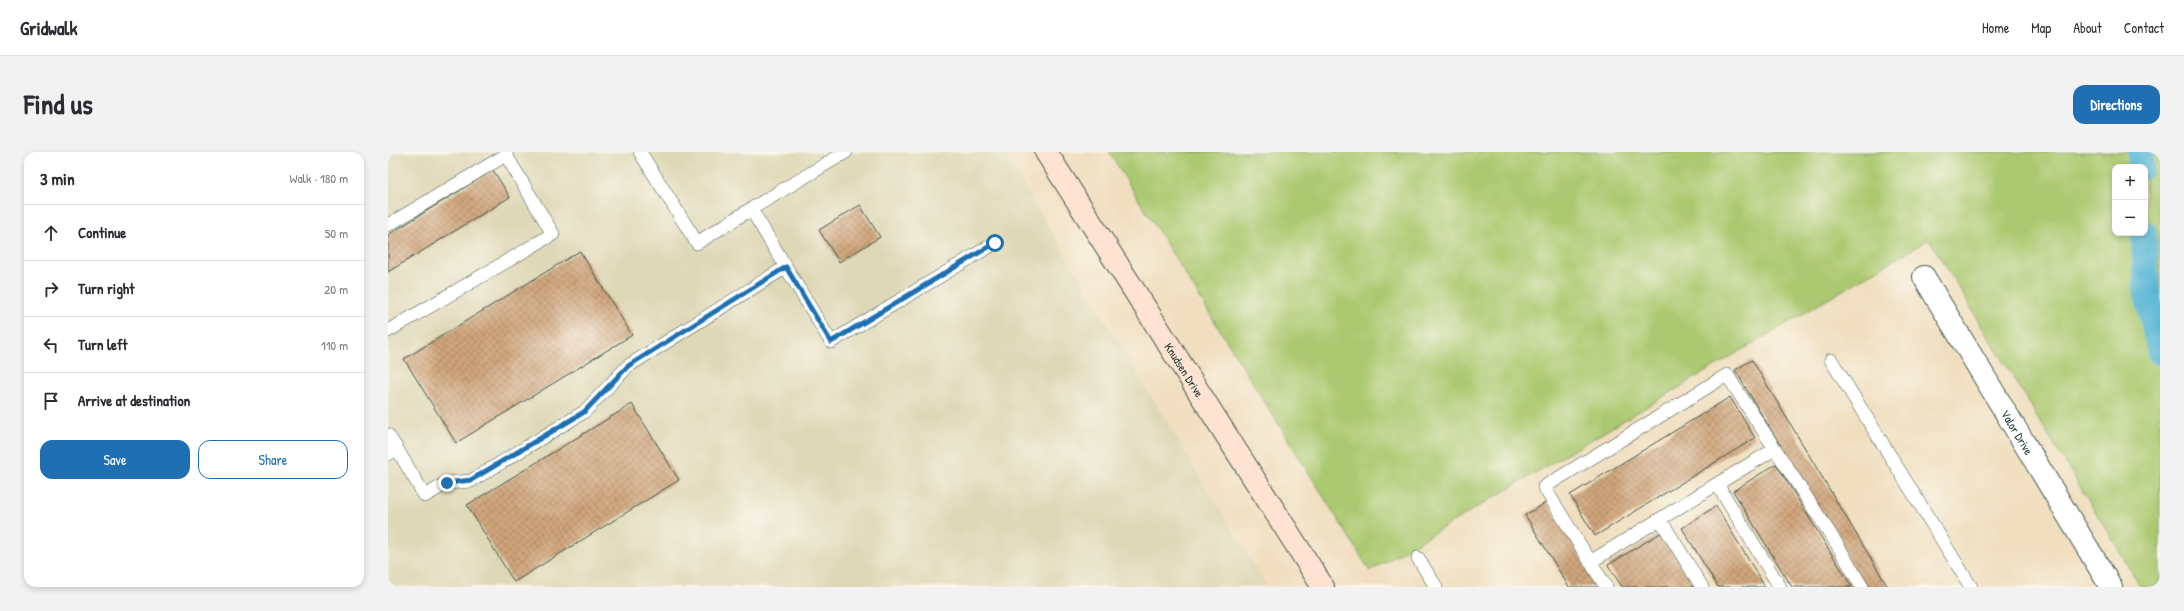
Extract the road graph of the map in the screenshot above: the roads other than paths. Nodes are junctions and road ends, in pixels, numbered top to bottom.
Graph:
1 (640, 152) edge
2 (846, 152) edge
3 (1046, 152) edge
4 (751, 209) junction
5 (388, 225) edge
6 (995, 243) dead end
7 (786, 267) junction
8 (1924, 277) dead end
9 (388, 331) edge
10 (1831, 360) dead end
11 (388, 435) edge
12 (1775, 449) junction
13 (392, 452) edge
14 (1717, 484) junction
15 (1660, 518) junction
16 (1418, 558) dead end
17 (1590, 562) junction
18 (1323, 587) edge
19 (1436, 587) edge
20 (1606, 587) edge
21 (1702, 587) edge
22 (1780, 587) edge
23 (1862, 587) edge
24 (1971, 587) edge
25 (2111, 587) edge

1 - 4 lane
2 - 4 lane
3 - 18 main road, Knudsen Drive
4 - 7 lane
5 - 9 lane
6 - 7 lane
7 - 13 lane
8 - 25 street, Valor Drive
10 - 24 lane
11 - 13 lane
12 - 14 lane
12 - 17 lane
12 - 23 lane
14 - 15 lane
14 - 22 lane
15 - 17 lane
15 - 21 lane
16 - 19 lane
17 - 20 lane

